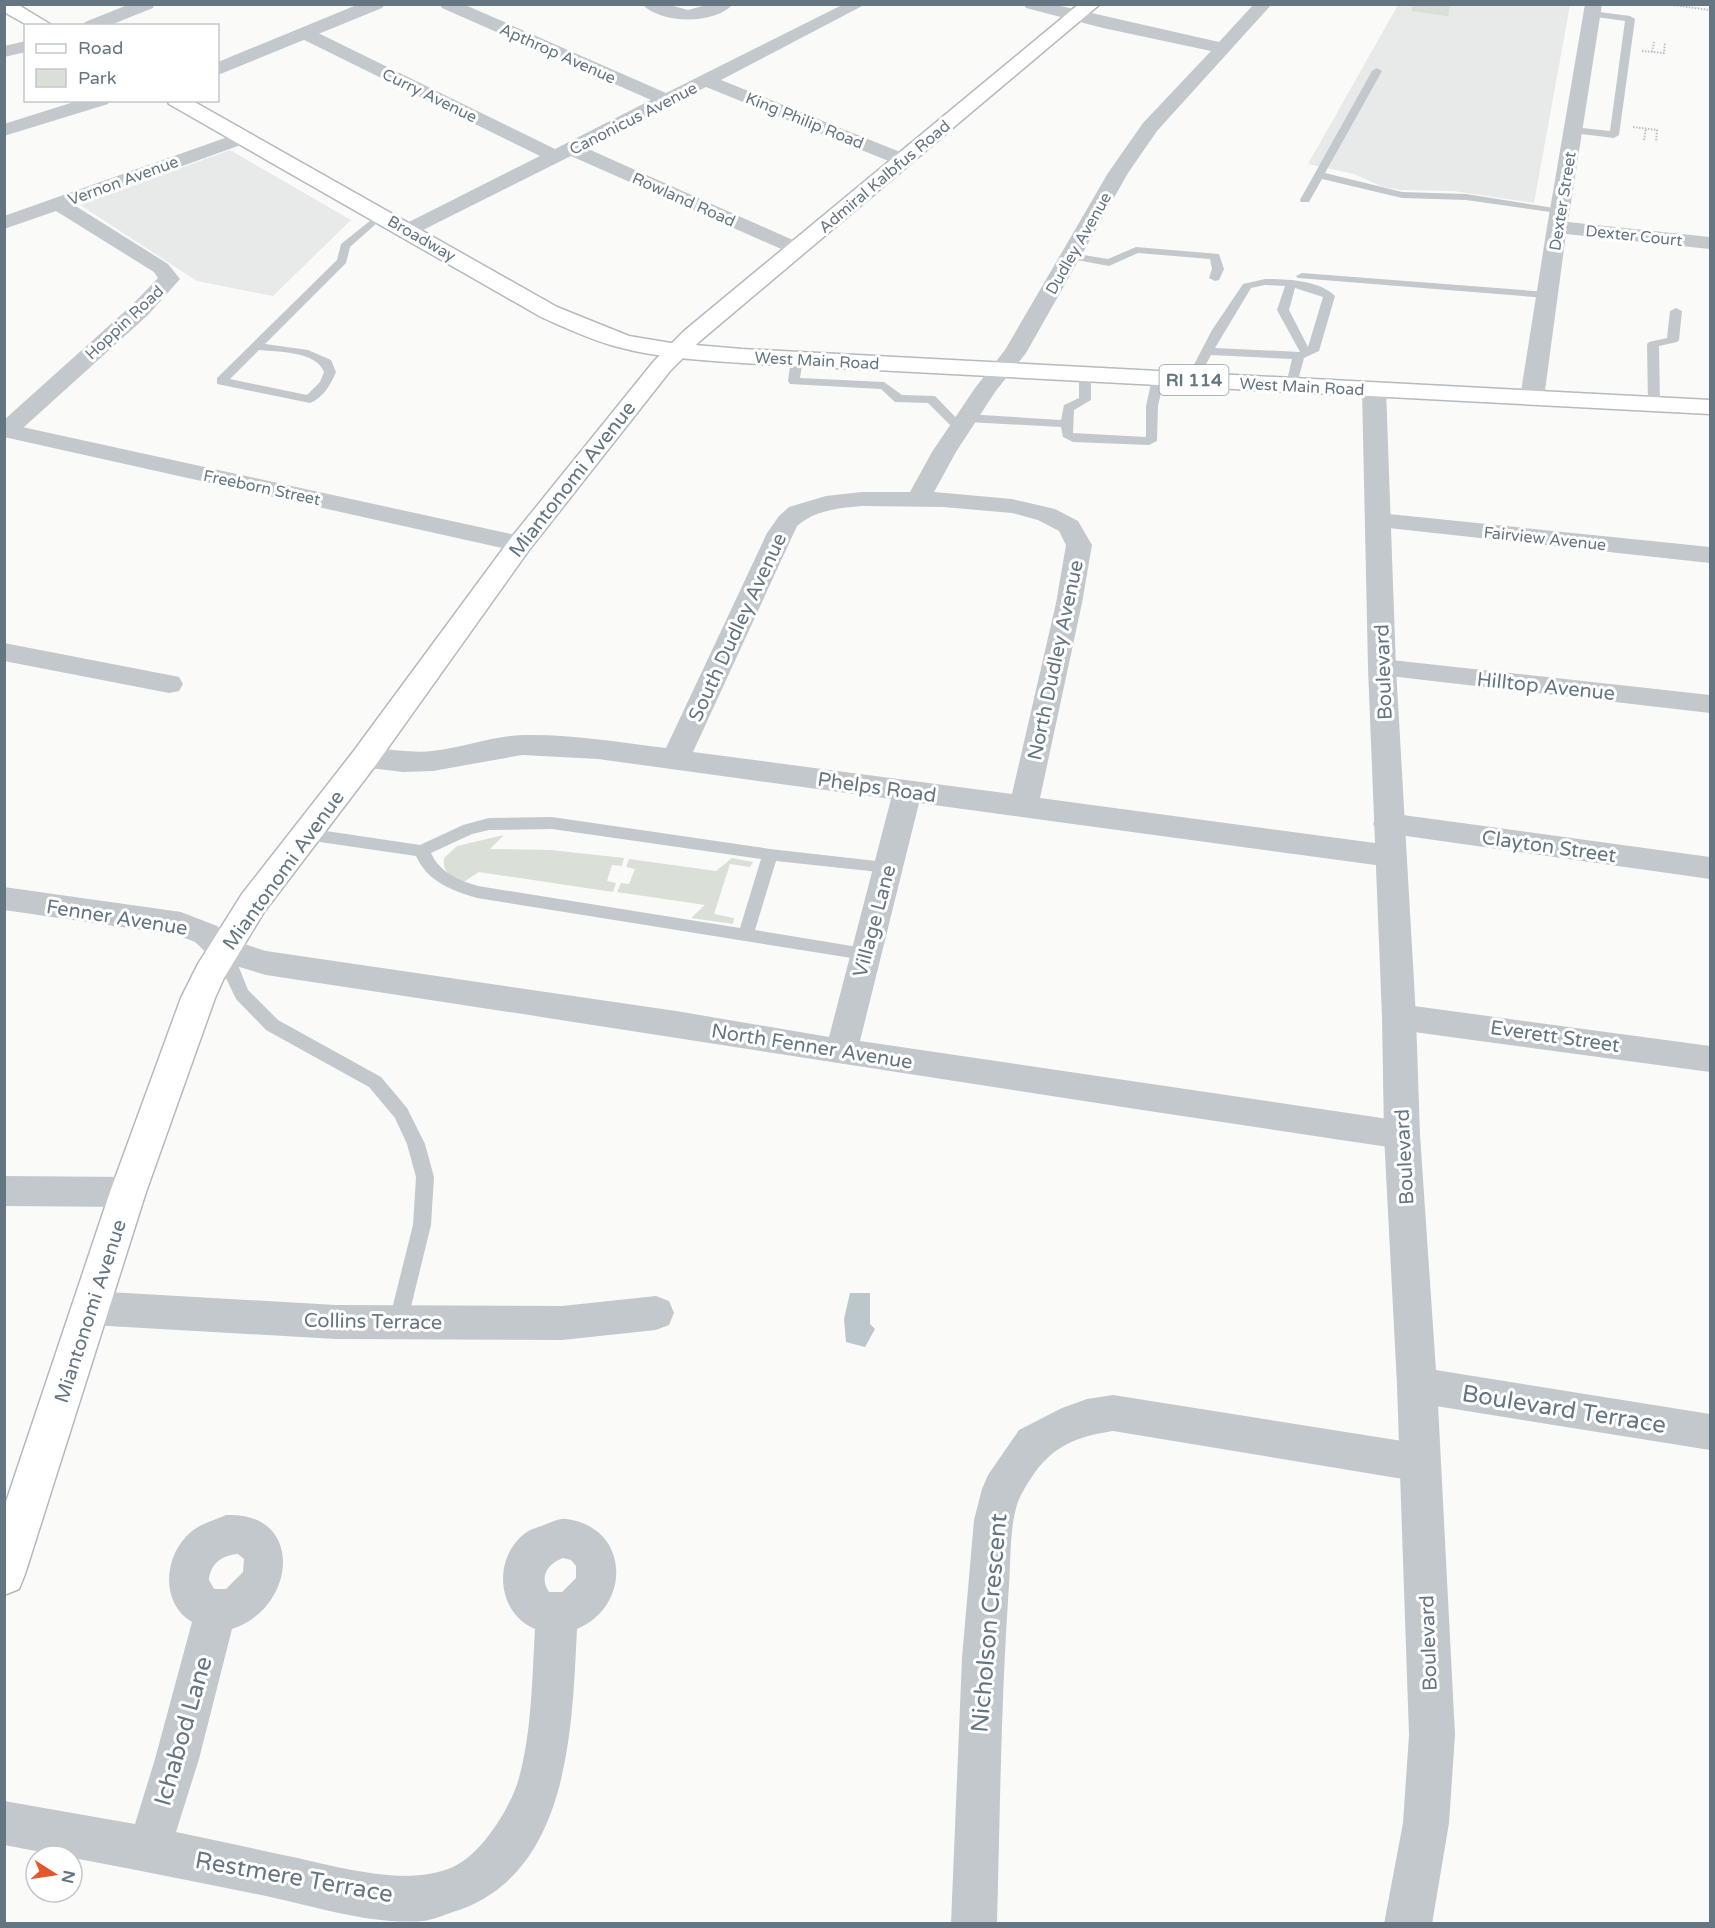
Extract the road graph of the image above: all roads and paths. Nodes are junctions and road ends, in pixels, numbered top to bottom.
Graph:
1 (147, 4) edge
2 (376, 4) edge
3 (448, 4) edge
4 (650, 4) edge
5 (725, 4) edge
6 (858, 4) edge
7 (1032, 4) edge
8 (1091, 4) edge
9 (1263, 4) edge
10 (1665, 4) edge
11 (4, 5) edge
12 (1593, 9) edge
13 (1710, 10) edge
14 (1074, 18) junction
15 (40, 24) edge
16 (96, 24) edge
17 (304, 33) junction
18 (1654, 42) dead end
19 (1665, 43) dead end
20 (24, 47) edge
21 (1223, 48) junction
22 (4, 52) edge
23 (1652, 52) dead end
24 (1664, 53) dead end
25 (219, 69) edge
26 (1377, 71) dead end
27 (707, 81) junction
28 (668, 101) junction
29 (95, 102) edge
30 (179, 102) edge
31 (1646, 128) dead end
32 (4, 130) edge
33 (1573, 130) junction
34 (1657, 130) dead end
35 (242, 138) junction
36 (1644, 140) dead end
37 (1656, 141) dead end
38 (563, 153) junction
39 (903, 160) junction
40 (1319, 175) junction
41 (1305, 200) dead end
42 (58, 204) junction
43 (381, 215) junction
44 (1559, 220) junction
45 (4, 223) edge
46 (408, 230) junction
47 (1710, 243) edge
48 (797, 249) junction
49 (1071, 256) junction
50 (1215, 278) dead end
51 (1288, 280) junction
52 (1547, 295) junction
53 (1676, 311) dead end
54 (256, 346) junction
55 (678, 349) junction
56 (1207, 351) junction
57 (1302, 355) junction
58 (1002, 371) junction
59 (876, 375) junction
60 (1085, 375) junction
61 (1158, 378) junction
62 (1192, 380) junction
63 (1292, 385) junction
64 (1374, 389) junction
65 (1532, 398) junction
66 (1654, 404) junction
67 (1710, 407) edge
68 (963, 423) junction
69 (1068, 424) junction
70 (5, 430) edge
71 (918, 499) junction
72 (1379, 521) junction
73 (520, 544) junction
74 (1710, 555) edge
75 (4, 652) edge
76 (1382, 668) junction
77 (170, 684) dead end
78 (1710, 704) edge
79 (364, 759) junction
80 (675, 759) junction
81 (907, 791) junction
82 (1023, 808) junction
83 (306, 834) junction
84 (1389, 840) junction
85 (422, 851) junction
86 (770, 855) junction
87 (888, 867) junction
88 (1710, 868) edge
89 (4, 898) edge
90 (746, 934) junction
91 (224, 950) junction
92 (864, 954) junction
93 (1399, 1017) junction
94 (841, 1052) junction
95 (1710, 1059) edge
96 (1402, 1135) junction
97 (4, 1191) edge
98 (128, 1192) junction
99 (91, 1308) junction
100 (656, 1313) dead end
101 (399, 1321) junction
102 (1417, 1385) junction
103 (1710, 1432) edge
104 (1421, 1463) junction
105 (4, 1574) edge
106 (216, 1611) dead end
107 (557, 1614) dead end
108 (4, 1823) edge
109 (149, 1849) junction
110 (974, 1923) edge
111 (1408, 1923) edge

1 - 16 street
2 - 17 street
3 - 28 street, Apthrop Avenue
4 - 5 street
6 - 27 street, Canonicus Avenue
7 - 14 street
8 - 14 main road, Admiral Kalbfus Road
9 - 21 street, Dudley Avenue
10 - 13 path
11 - 15 main road
12 - 33 street, Dexter Street
12 - 33 lane
14 - 21 street
14 - 39 main road, Admiral Kalbfus Road
17 - 25 street
17 - 38 street, Curry Avenue
18 - 23 path
19 - 24 path
20 - 22 street
21 - 49 street, Dudley Avenue
26 - 40 lane
27 - 28 street, Canonicus Avenue
27 - 39 street, King Philip Road
28 - 38 street, Canonicus Avenue
29 - 32 street
30 - 35 main road, Broadway
31 - 36 path
33 - 44 street, Dexter Street
34 - 37 path
35 - 42 street, Vernon Avenue
35 - 43 main road, Broadway
38 - 46 street, Canonicus Avenue
38 - 48 street, Rowland Road
39 - 48 main road, Admiral Kalbfus Road
40 - 41 lane
40 - 44 lane
42 - 45 street, Vernon Avenue
42 - 70 street, Hoppin Road
43 - 46 main road, Broadway
43 - 54 lane
44 - 47 street, Dexter Court
44 - 52 street, Dexter Street
46 - 55 main road, Broadway
48 - 55 main road, Admiral Kalbfus Road
49 - 50 lane
49 - 58 street, Dudley Avenue
51 - 52 lane
51 - 56 lane
51 - 57 lane
51 - 57 lane
52 - 65 street, Dexter Street
53 - 66 lane
54 - 54 lane
55 - 59 main road, West Main Road / RI 114
55 - 73 main road, Miantonomi Avenue
56 - 57 lane
56 - 62 lane
57 - 63 lane
58 - 59 main road, West Main Road / RI 114
58 - 60 main road, West Main Road / RI 114
58 - 68 street, Dudley Avenue
59 - 68 lane
60 - 61 main road, West Main Road / RI 114
60 - 69 lane
61 - 62 main road, West Main Road / RI 114
61 - 69 lane
62 - 63 main road, West Main Road / RI 114
63 - 64 main road, West Main Road / RI 114
64 - 65 main road, West Main Road / RI 114
64 - 72 street, Boulevard
65 - 66 main road, West Main Road / RI 114
66 - 67 main road, West Main Road / RI 114
68 - 69 lane
68 - 71 street, Dudley Avenue
70 - 73 street, Freeborn Street
71 - 80 street, South Dudley Avenue
71 - 82 street, North Dudley Avenue
72 - 74 street, Fairview Avenue
72 - 76 street, Boulevard
73 - 79 main road, Miantonomi Avenue
75 - 77 street
76 - 78 street, Hilltop Avenue
76 - 84 street, Boulevard
79 - 80 street, Phelps Road
79 - 83 main road, Miantonomi Avenue
80 - 81 street, Phelps Road
81 - 82 street, Phelps Road
81 - 87 street, Village Lane
82 - 84 street, Phelps Road
83 - 85 lane
83 - 91 main road, Miantonomi Avenue
84 - 88 street, Clayton Street
84 - 93 street, Boulevard
85 - 86 lane
85 - 90 lane
86 - 87 lane
86 - 90 lane
87 - 92 street, Village Lane
89 - 91 street, Fenner Avenue
90 - 92 lane
91 - 94 street, North Fenner Avenue
91 - 98 main road, Miantonomi Avenue
91 - 101 lane
92 - 94 street, Village Lane
93 - 95 street, Everett Street
93 - 96 street, Boulevard
94 - 96 street, North Fenner Avenue
96 - 102 street, Boulevard
97 - 98 street
98 - 99 main road, Miantonomi Avenue
99 - 101 street, Collins Terrace
99 - 105 main road, Miantonomi Avenue
100 - 101 street, Collins Terrace
102 - 103 street, Boulevard Terrace
102 - 104 street, Boulevard
104 - 110 street, Nicholson Crescent
104 - 111 street, Boulevard
106 - 109 street, Ichabod Lane
107 - 109 street, Restmere Terrace
108 - 109 street, Restmere Terrace

